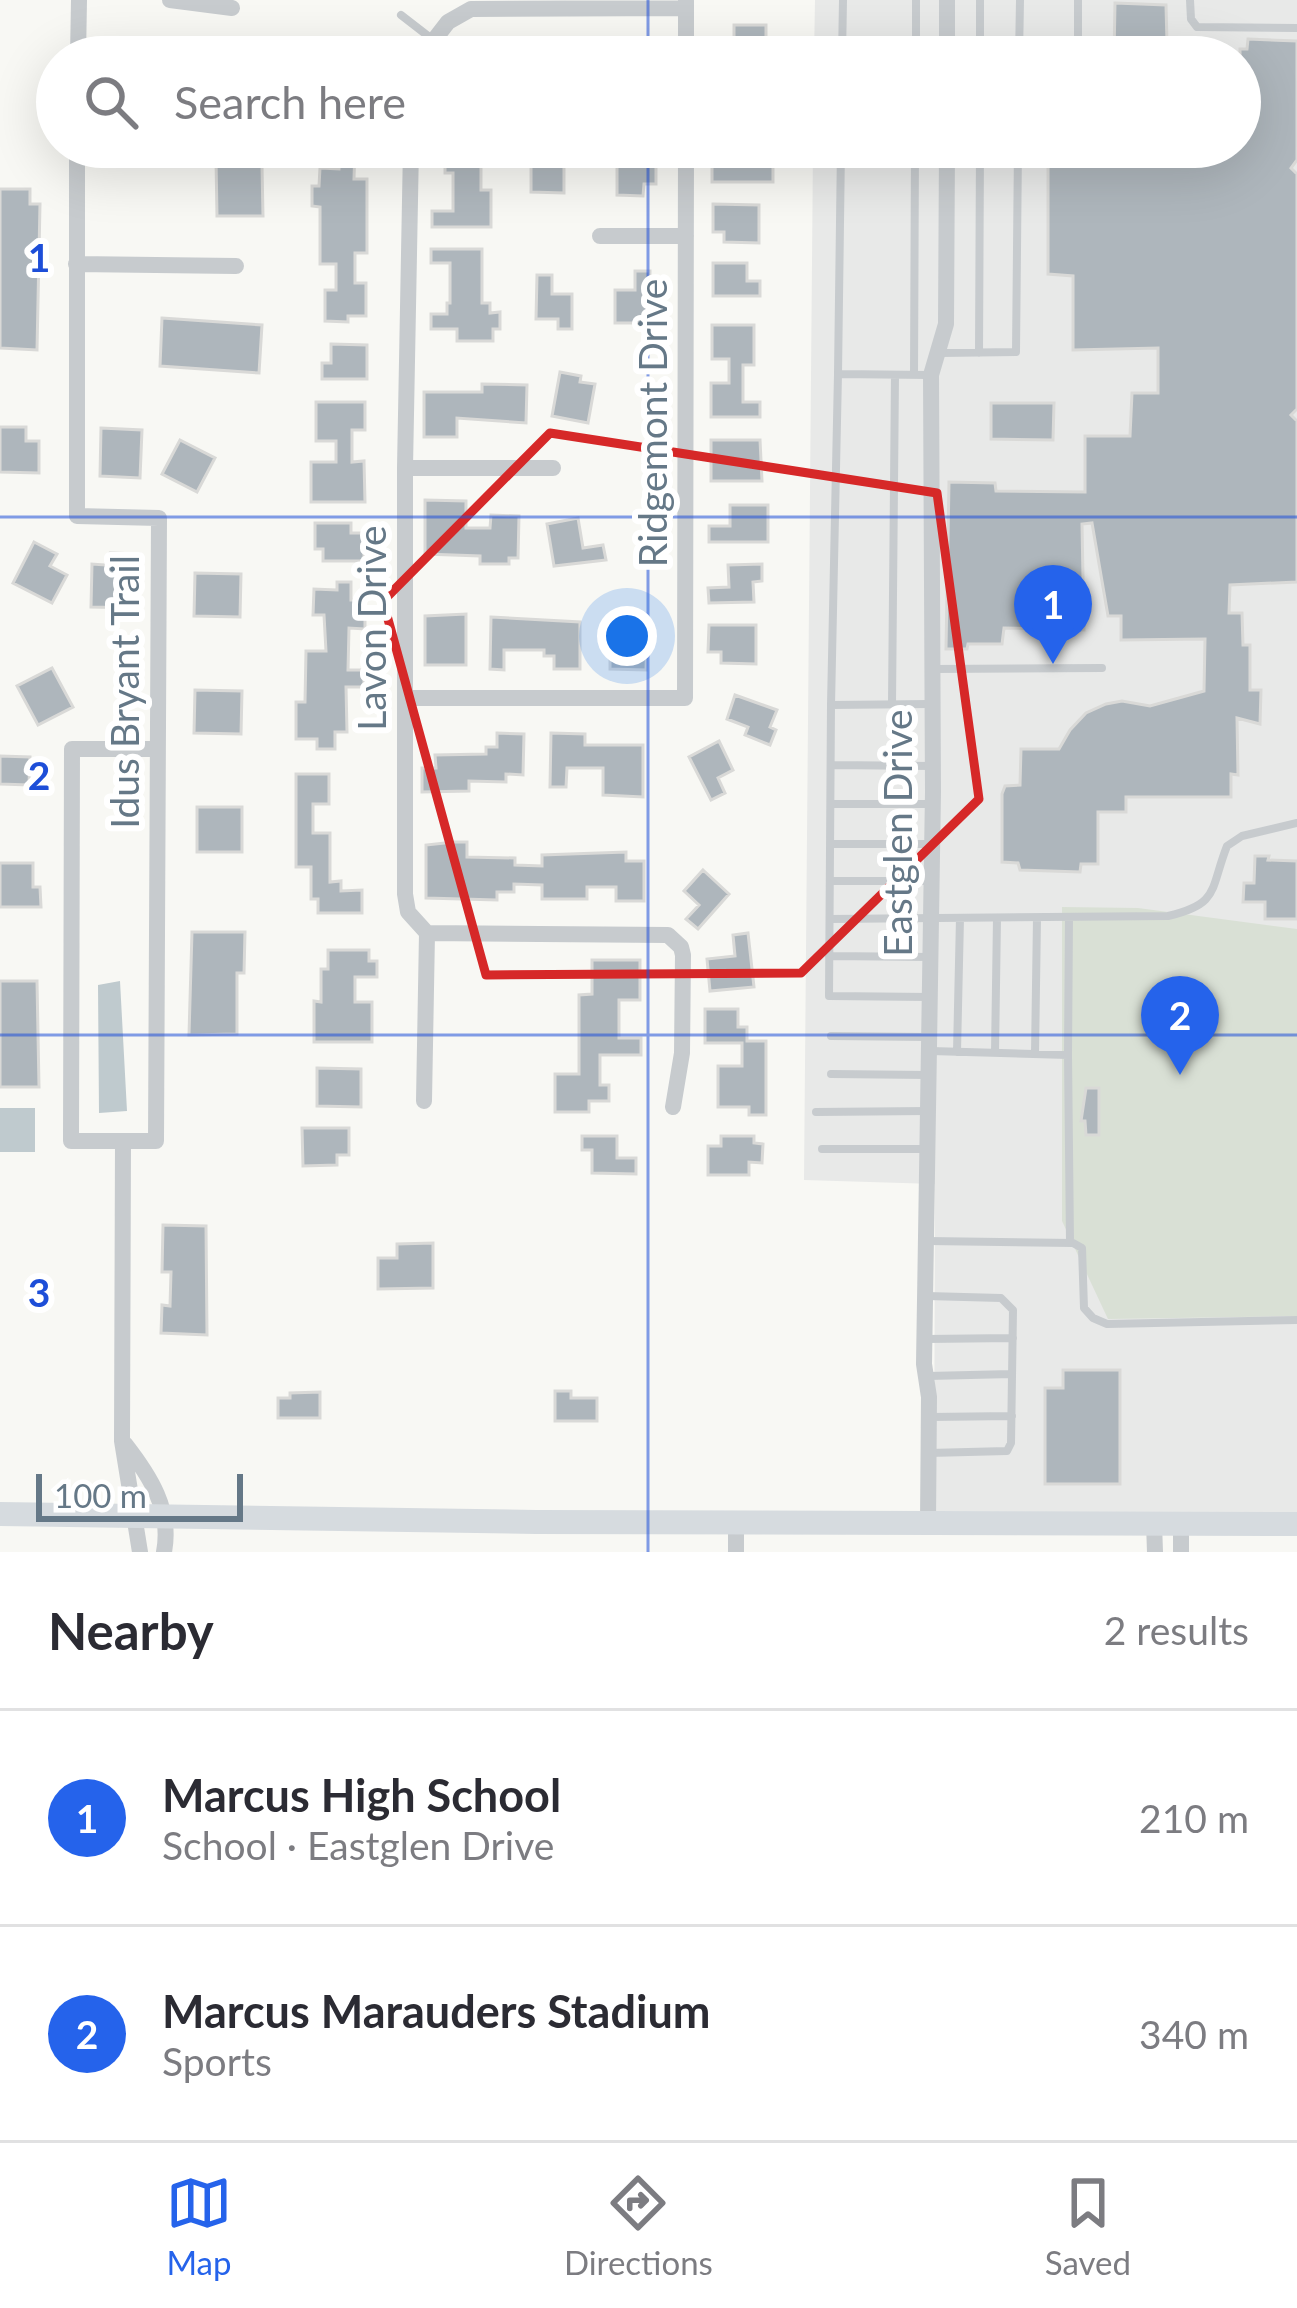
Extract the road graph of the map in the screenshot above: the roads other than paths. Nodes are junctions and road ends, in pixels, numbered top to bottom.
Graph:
1 (79, 0) edge
2 (170, 0) edge
3 (842, 0) edge
4 (916, 0) edge
5 (947, 0) edge
6 (980, 0) edge
7 (1020, 0) edge
8 (1078, 0) edge
9 (1190, 0) edge
10 (499, 4) edge
11 (686, 4) edge
12 (470, 5) edge
13 (232, 8) dead end
14 (400, 14) dead end
15 (1297, 28) edge
16 (78, 36) edge
17 (427, 36) edge
18 (434, 36) edge
19 (686, 36) edge
20 (842, 36) edge
21 (916, 36) edge
22 (947, 36) edge
23 (980, 36) edge
24 (1019, 36) edge
25 (1078, 36) edge
26 (77, 168) edge
27 (411, 168) edge
28 (686, 168) edge
29 (841, 168) edge
30 (916, 168) edge
31 (947, 168) edge
32 (980, 168) edge
33 (1018, 168) edge
34 (600, 236) dead end
35 (686, 236) junction
36 (76, 264) junction
37 (236, 266) dead end
38 (939, 353) junction
39 (980, 353) junction
40 (838, 374) junction
41 (895, 375) junction
42 (922, 375) junction
43 (405, 468) junction
44 (553, 468) dead end
45 (1102, 668) dead end
46 (932, 670) junction
47 (405, 698) junction
48 (892, 704) junction
49 (932, 704) junction
50 (832, 705) junction
51 (157, 749) junction
52 (831, 765) junction
53 (933, 766) junction
54 (831, 804) junction
55 (933, 804) junction
56 (1297, 823) edge
57 (830, 844) junction
58 (933, 844) junction
59 (830, 880) junction
60 (932, 881) junction
61 (1037, 917) junction
62 (1069, 917) junction
63 (998, 918) junction
64 (830, 919) junction
65 (932, 919) junction
66 (960, 919) junction
67 (427, 933) junction
68 (829, 956) junction
69 (931, 957) junction
70 (930, 997) junction
71 (831, 1036) dead end
72 (930, 1044) junction
73 (958, 1052) junction
74 (995, 1053) junction
75 (1035, 1054) junction
76 (1068, 1055) junction
77 (831, 1074) dead end
78 (929, 1075) junction
79 (424, 1101) dead end
80 (673, 1107) dead end
81 (928, 1111) junction
82 (816, 1112) dead end
83 (123, 1141) junction
84 (822, 1149) dead end
85 (928, 1149) junction
86 (926, 1241) junction
87 (1070, 1242) junction
88 (926, 1296) junction
89 (1297, 1320) edge
90 (1013, 1338) junction
91 (925, 1339) junction
92 (1012, 1374) junction
93 (926, 1376) junction
94 (1012, 1416) junction
95 (929, 1417) junction
96 (122, 1441) junction
97 (928, 1453) junction
98 (0, 1514) edge
99 (133, 1515) junction
100 (165, 1516) junction
101 (736, 1521) junction
102 (928, 1522) junction
103 (1154, 1523) junction
104 (1181, 1523) junction
105 (1297, 1524) edge
106 (140, 1552) edge
107 (164, 1552) edge
108 (736, 1552) edge
109 (1155, 1552) edge
110 (1181, 1552) edge

1 - 16 street
2 - 13 street
3 - 20 lane
4 - 21 lane
5 - 22 street
6 - 23 lane
7 - 24 lane
8 - 25 lane
9 - 15 lane
10 - 11 street
10 - 12 street
11 - 19 street
12 - 18 street
14 - 17 lane
26 - 36 street, Idus Bryant Trail
27 - 43 street, Lavon Drive
28 - 35 street, Ridgemont Drive
29 - 40 lane
30 - 42 lane
31 - 38 street, Eastglen Drive
32 - 39 lane
33 - 39 lane
34 - 35 street
35 - 47 street, Ridgemont Drive
36 - 37 street
36 - 51 street, Idus Bryant Trail
38 - 39 lane
38 - 42 street, Eastglen Drive
40 - 41 lane
40 - 50 lane
41 - 42 lane
41 - 48 lane
42 - 46 street, Eastglen Drive
43 - 44 street
43 - 47 street, Lavon Drive
45 - 46 lane
46 - 49 street, Eastglen Drive
47 - 67 street, Lavon Drive
48 - 49 lane
48 - 50 lane
49 - 53 street, Eastglen Drive
50 - 52 lane
51 - 83 street, Idus Bryant Trail
51 - 83 street
52 - 53 lane
52 - 54 lane
53 - 55 street, Eastglen Drive
54 - 55 lane
54 - 57 lane
55 - 58 street, Eastglen Drive
56 - 62 lane
57 - 58 lane
57 - 59 lane
58 - 60 street, Eastglen Drive
59 - 60 lane
59 - 64 lane
60 - 65 street, Eastglen Drive
61 - 62 lane
61 - 63 lane
61 - 75 lane
62 - 76 lane
63 - 66 lane
63 - 74 lane
64 - 65 lane
64 - 68 lane
65 - 66 lane
65 - 69 street, Eastglen Drive
66 - 73 lane
67 - 79 street, Lavon Drive
67 - 80 street
68 - 69 lane
68 - 70 lane
69 - 70 street, Eastglen Drive
70 - 72 street, Eastglen Drive
71 - 72 lane
72 - 73 lane
72 - 78 street, Eastglen Drive
73 - 74 lane
74 - 75 lane
75 - 76 lane
76 - 87 lane
77 - 78 lane
78 - 81 street, Eastglen Drive
81 - 82 lane
81 - 85 street, Eastglen Drive
83 - 96 street
84 - 85 lane
85 - 86 street, Eastglen Drive
86 - 87 lane
86 - 88 street, Eastglen Drive
87 - 89 lane
88 - 90 lane
88 - 91 street, Eastglen Drive
90 - 91 lane
90 - 92 lane
91 - 93 street, Eastglen Drive
92 - 93 lane
92 - 94 lane
93 - 95 street, Eastglen Drive
94 - 95 lane
94 - 97 lane
95 - 97 street, Eastglen Drive
96 - 99 street
96 - 100 street
97 - 102 street, Eastglen Drive
98 - 99 street
99 - 100 street
99 - 106 street
100 - 101 street
100 - 107 street
101 - 102 street
101 - 108 street
102 - 103 street
103 - 104 street
103 - 109 street
104 - 105 street
104 - 110 street

